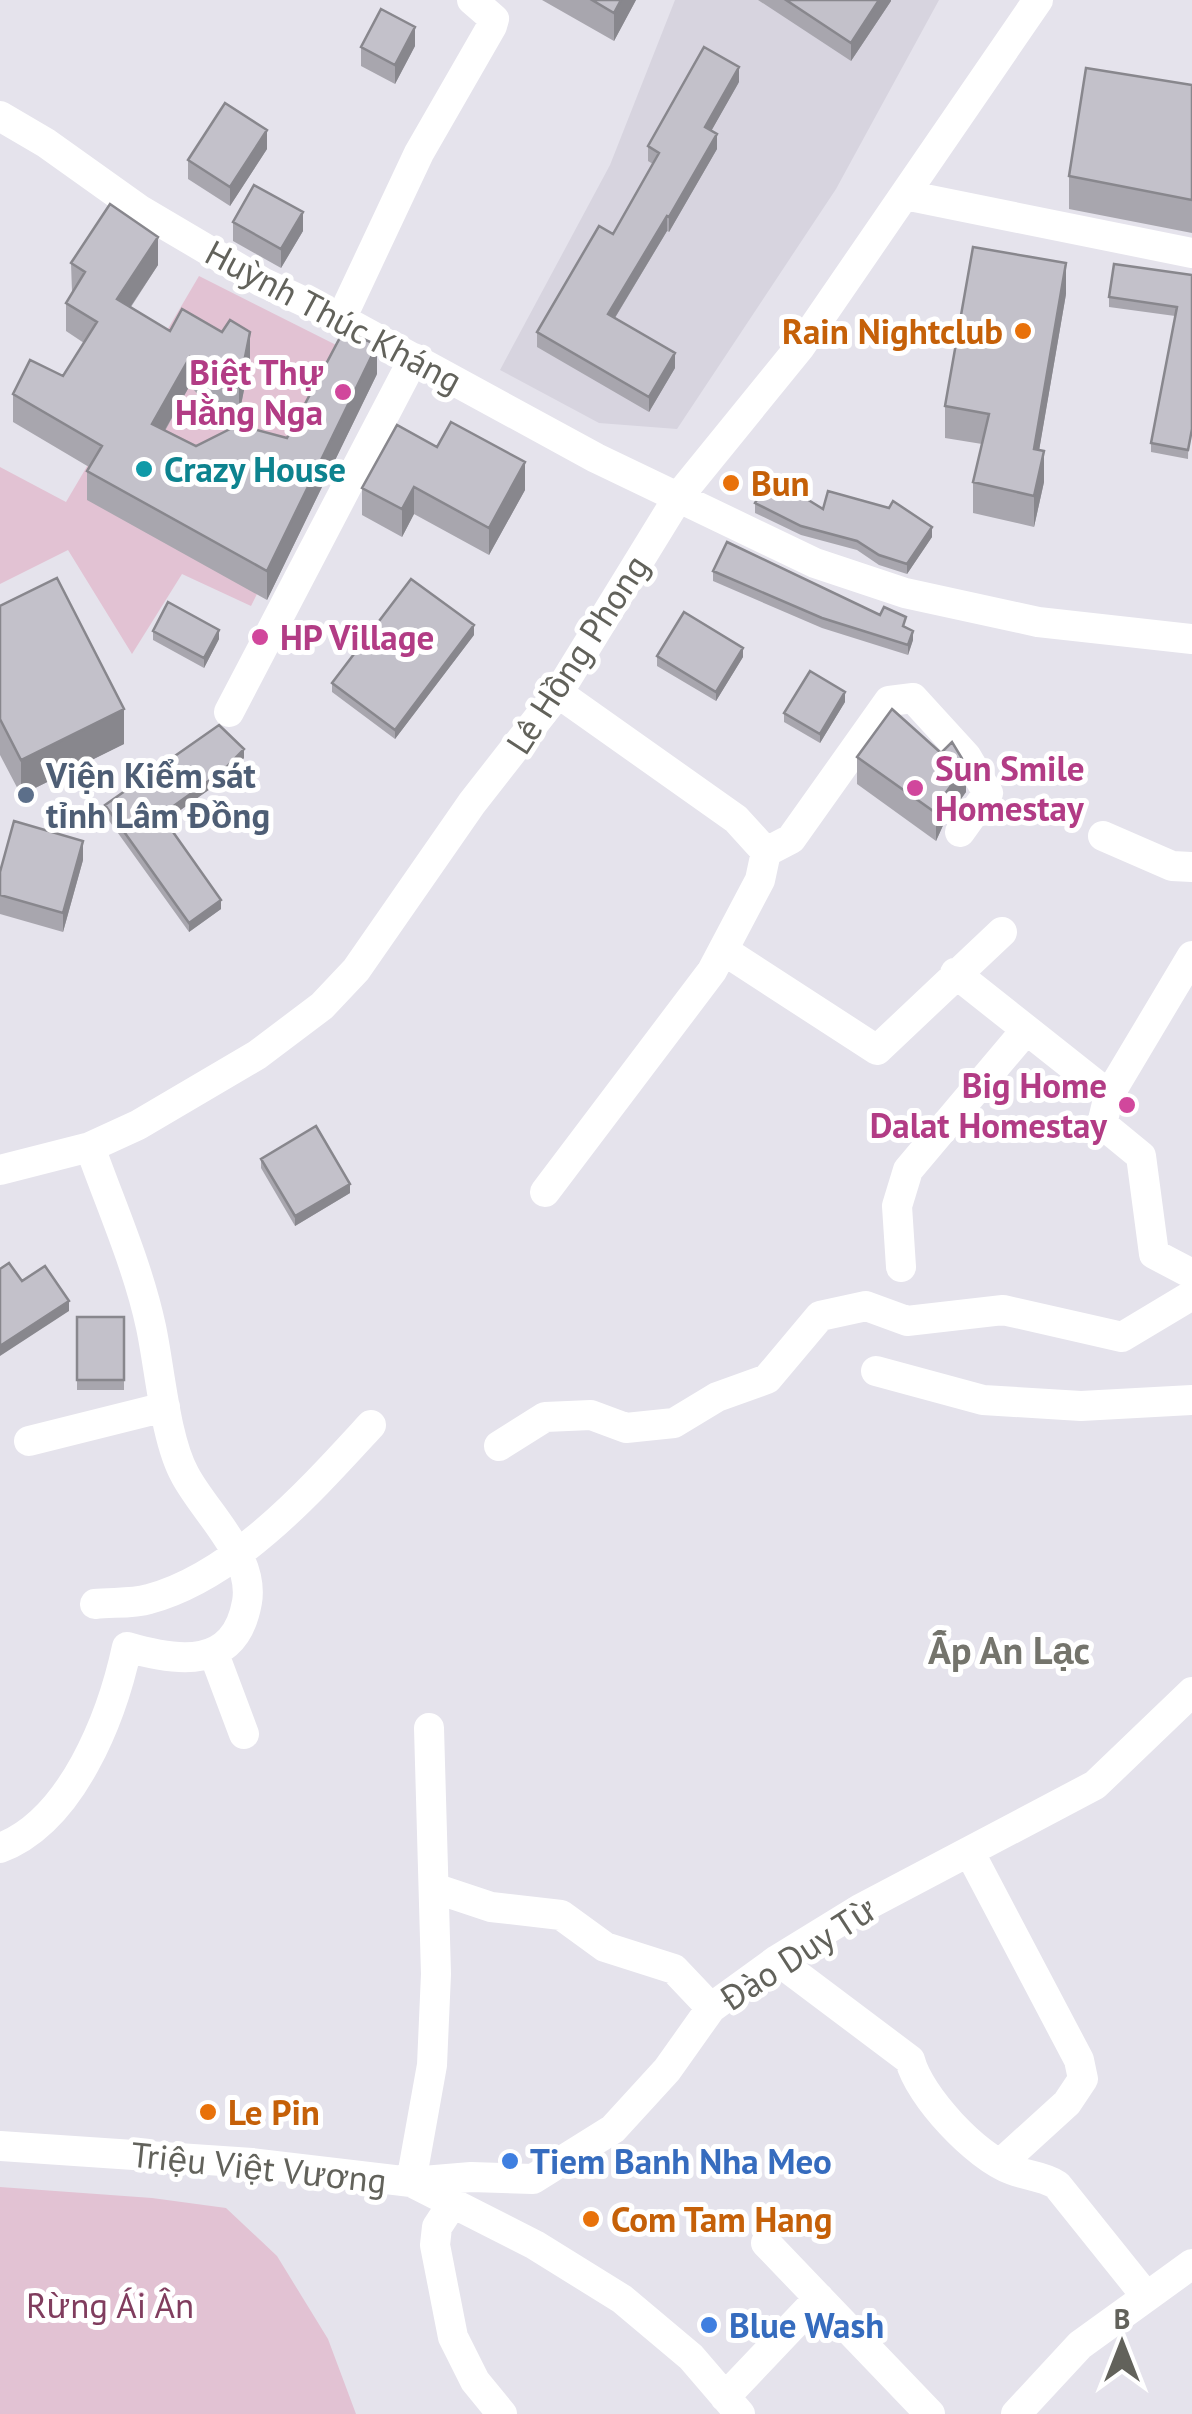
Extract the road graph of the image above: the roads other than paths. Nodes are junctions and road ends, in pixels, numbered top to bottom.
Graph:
1 (472, 0) edge
2 (1038, 0) edge
3 (0, 116) edge
4 (904, 195) junction
5 (1192, 253) edge
6 (341, 319) junction
7 (414, 358) junction
8 (679, 496) junction
9 (1192, 639) edge
10 (558, 693) junction
11 (230, 712) dead end
12 (960, 832) dead end
13 (1102, 836) dead end
14 (766, 852) junction
15 (1192, 868) edge
16 (1002, 932) dead end
17 (723, 950) junction
18 (1192, 956) edge
19 (955, 973) junction
20 (1026, 1030) junction
21 (1109, 1095) junction
22 (90, 1147) junction
23 (0, 1170) edge
24 (545, 1192) dead end
25 (902, 1267) dead end
26 (1192, 1274) edge
27 (1192, 1296) edge
28 (876, 1371) dead end
29 (1192, 1400) edge
30 (165, 1408) junction
31 (372, 1425) dead end
32 (30, 1441) dead end
33 (499, 1446) dead end
34 (237, 1552) junction
35 (95, 1604) dead end
36 (214, 1654) junction
37 (1192, 1692) edge
38 (430, 1728) dead end
39 (244, 1734) dead end
40 (0, 1848) edge
41 (970, 1852) junction
42 (434, 1888) junction
43 (777, 1960) junction
44 (711, 2008) junction
45 (0, 2146) edge
46 (1000, 2164) junction
47 (411, 2182) junction
48 (452, 2204) junction
49 (766, 2243) dead end
50 (1192, 2264) edge
51 (1146, 2296) junction
52 (818, 2298) junction
53 (733, 2405) edge
54 (502, 2414) edge
55 (930, 2414) edge
56 (1016, 2414) edge

1 - 6 street
2 - 4 street, Lê Hồng Phong
3 - 6 street, Huỳnh Thúc Kháng
4 - 5 street
4 - 8 street, Lê Hồng Phong
6 - 7 street, Huỳnh Thúc Kháng
7 - 8 street, Huỳnh Thúc Kháng
7 - 11 street
8 - 9 street, Huỳnh Thúc Kháng
8 - 10 street, Lê Hồng Phong
10 - 14 street
10 - 22 street, Lê Hồng Phong
12 - 14 street
13 - 15 street
14 - 17 street
16 - 19 street
17 - 19 street
17 - 24 street
18 - 21 street
19 - 20 street
20 - 21 street
20 - 25 street
21 - 26 street
22 - 23 street, Lê Hồng Phong
22 - 30 street
27 - 33 street
28 - 29 street
30 - 32 street
30 - 34 street
31 - 34 street
34 - 35 street
34 - 36 street
36 - 39 street
36 - 40 street
37 - 41 street, Đào Duy Từ
38 - 42 street
41 - 43 street, Đào Duy Từ
41 - 46 street
42 - 44 street
42 - 47 street
43 - 44 street, Đào Duy Từ
43 - 46 street
44 - 47 street, Đào Duy Từ
45 - 47 street, Triệu Việt Vương
46 - 51 street
47 - 48 street, Triệu Việt Vương
48 - 53 street, Triệu Việt Vương
48 - 54 street
49 - 52 street
50 - 51 street
51 - 56 street
52 - 53 street
52 - 55 street

